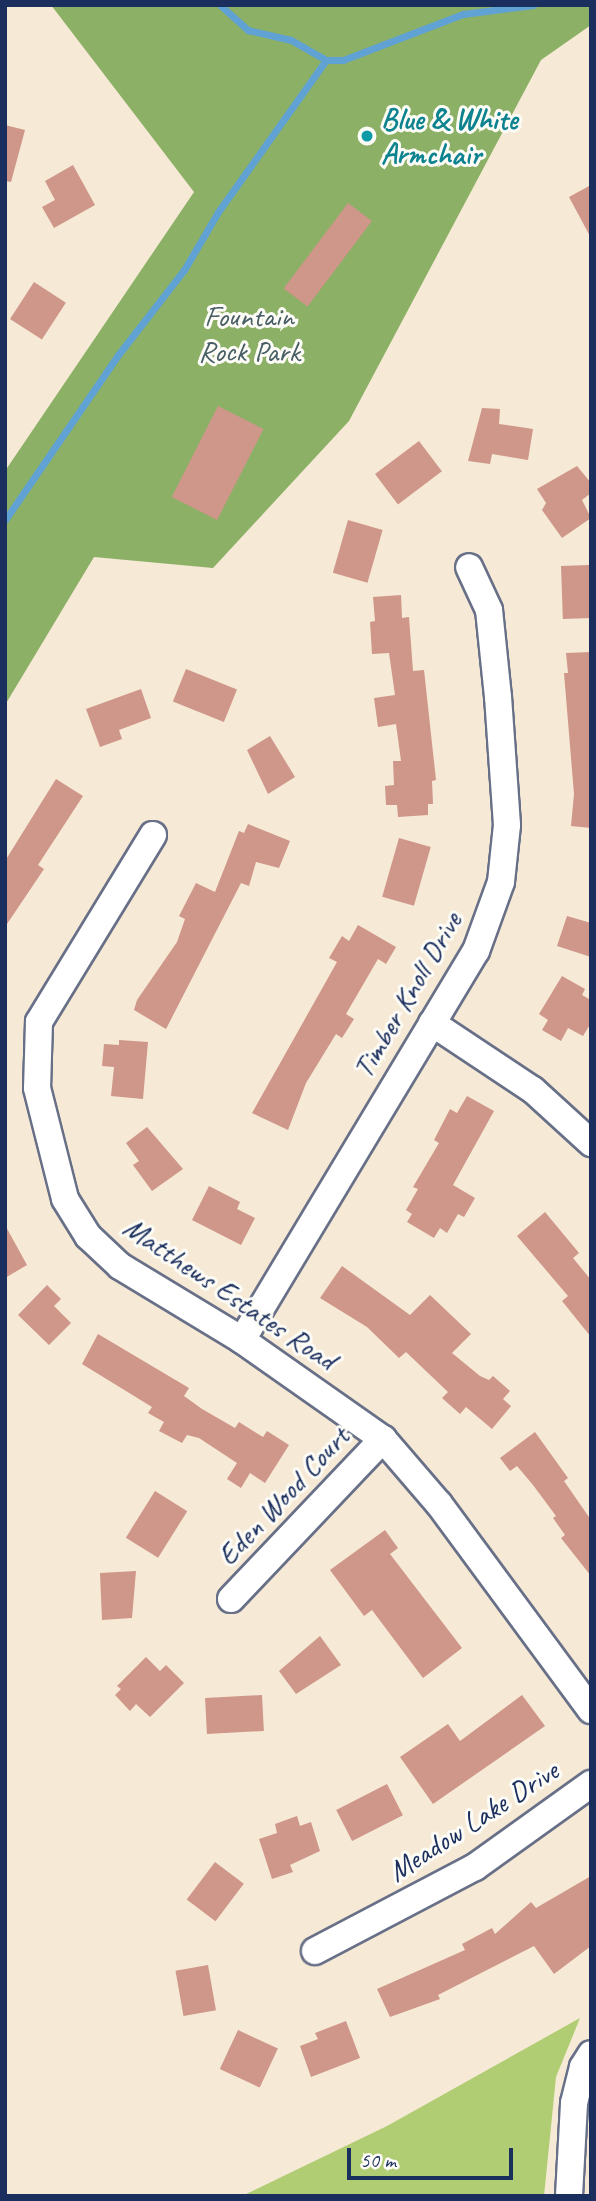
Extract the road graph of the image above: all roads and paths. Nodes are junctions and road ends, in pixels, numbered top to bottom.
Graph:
1 (469, 568) dead end
2 (153, 835) dead end
3 (432, 1023) junction
4 (591, 1143) edge
5 (242, 1340) junction
6 (383, 1439) junction
7 (231, 1599) dead end
8 (591, 1710) edge
9 (591, 1784) edge
10 (315, 1951) dead end
11 (591, 2054) edge
12 (569, 2196) edge

1 - 3 street, Timber Knoll Drive
2 - 5 street, Matthews Estates Road
3 - 4 street
3 - 5 street, Timber Knoll Drive
5 - 6 street, Matthews Estates Road
6 - 7 street, Eden Wood Court
6 - 8 street, Matthews Estates Road
9 - 10 street, Meadow Lake Drive
11 - 12 street

